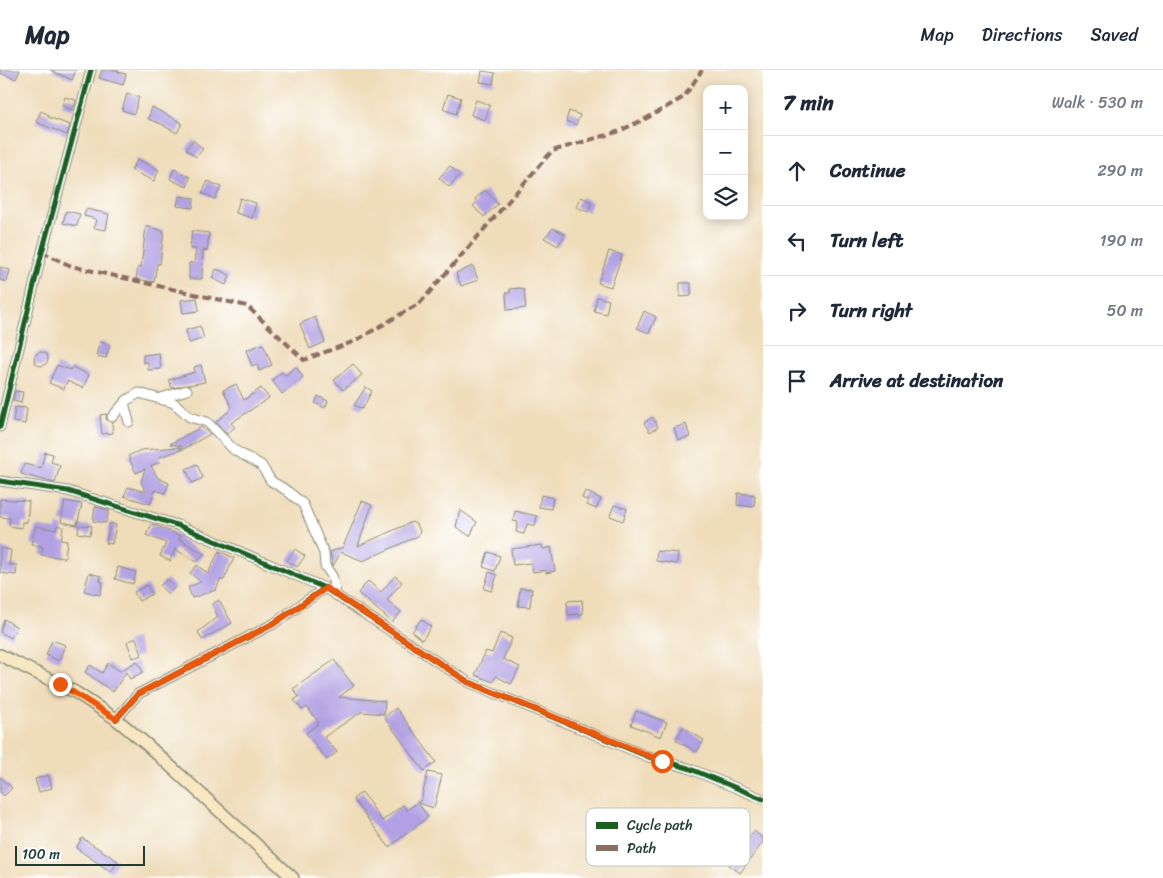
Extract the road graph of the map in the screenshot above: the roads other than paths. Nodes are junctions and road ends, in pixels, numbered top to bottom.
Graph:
1 (91, 70) edge
2 (187, 390) dead end
3 (172, 399) junction
4 (124, 403) junction
5 (112, 417) dead end
6 (129, 422) dead end
7 (0, 427) edge
8 (0, 481) edge
9 (326, 588) junction
10 (336, 594) junction
11 (0, 654) edge
12 (116, 719) junction
13 (763, 799) edge
14 (293, 878) edge

1 - 7 street
2 - 3 street
3 - 4 street
3 - 10 street
4 - 5 street
4 - 6 street
8 - 9 street
9 - 10 street
9 - 12 street
10 - 13 street
11 - 12 main road
12 - 14 main road

